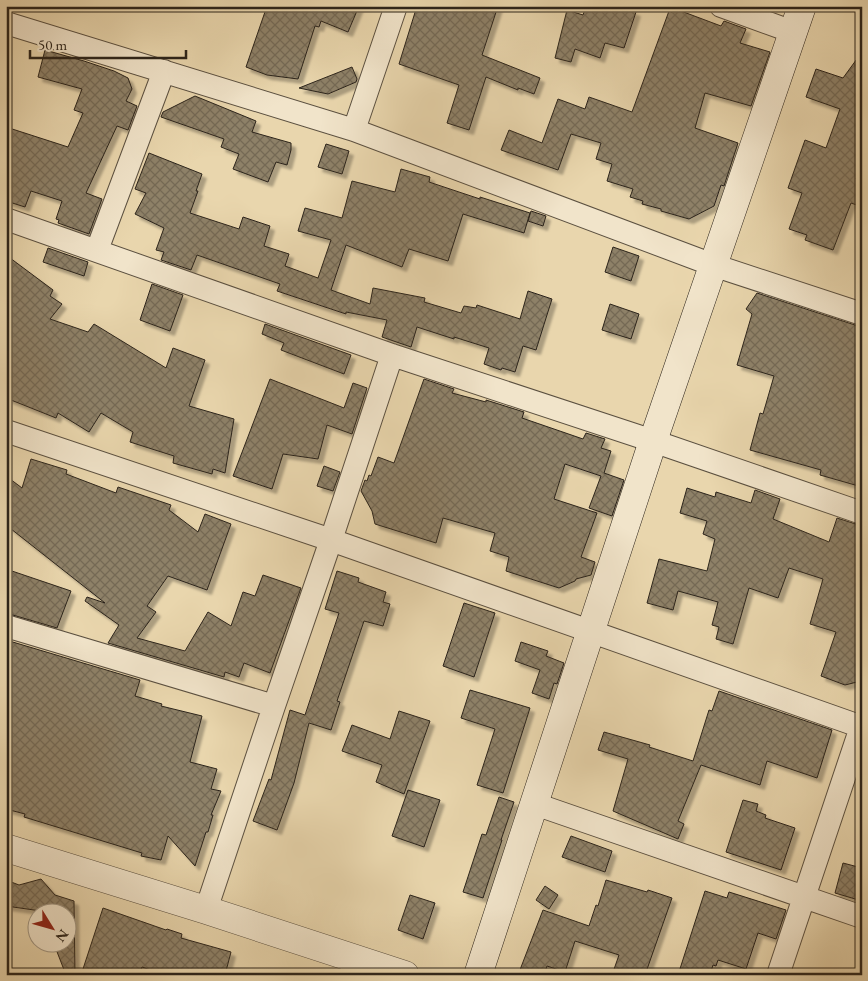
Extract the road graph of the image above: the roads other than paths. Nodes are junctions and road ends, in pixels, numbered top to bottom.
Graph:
1 (396, 6) edge
2 (721, 6) edge
3 (802, 6) edge
4 (6, 23) edge
5 (793, 32) junction
6 (164, 72) junction
7 (354, 130) junction
8 (6, 218) edge
9 (97, 250) junction
10 (713, 265) junction
11 (862, 314) edge
12 (392, 354) junction
13 (6, 431) edge
14 (653, 441) junction
15 (862, 513) edge
16 (332, 540) junction
17 (6, 626) edge
18 (591, 632) junction
19 (274, 706) junction
20 (861, 726) edge
21 (534, 804) junction
22 (6, 848) edge
23 (804, 896) junction
24 (206, 910) junction
25 (862, 917) edge
26 (406, 975) edge
27 (478, 975) edge
28 (778, 975) edge

1 - 7 street
2 - 5 street
3 - 5 main road
4 - 6 street
5 - 10 main road
6 - 7 street
6 - 9 street
7 - 10 street
8 - 9 street
9 - 12 street
10 - 11 street
10 - 14 main road
12 - 14 street
12 - 16 street
13 - 16 street
14 - 15 street
14 - 18 main road
16 - 18 street
16 - 19 street
17 - 19 street
18 - 20 street
18 - 21 main road
19 - 24 street
20 - 23 street
21 - 23 street
21 - 27 main road
22 - 24 main road
23 - 25 street
23 - 28 street
24 - 26 main road

